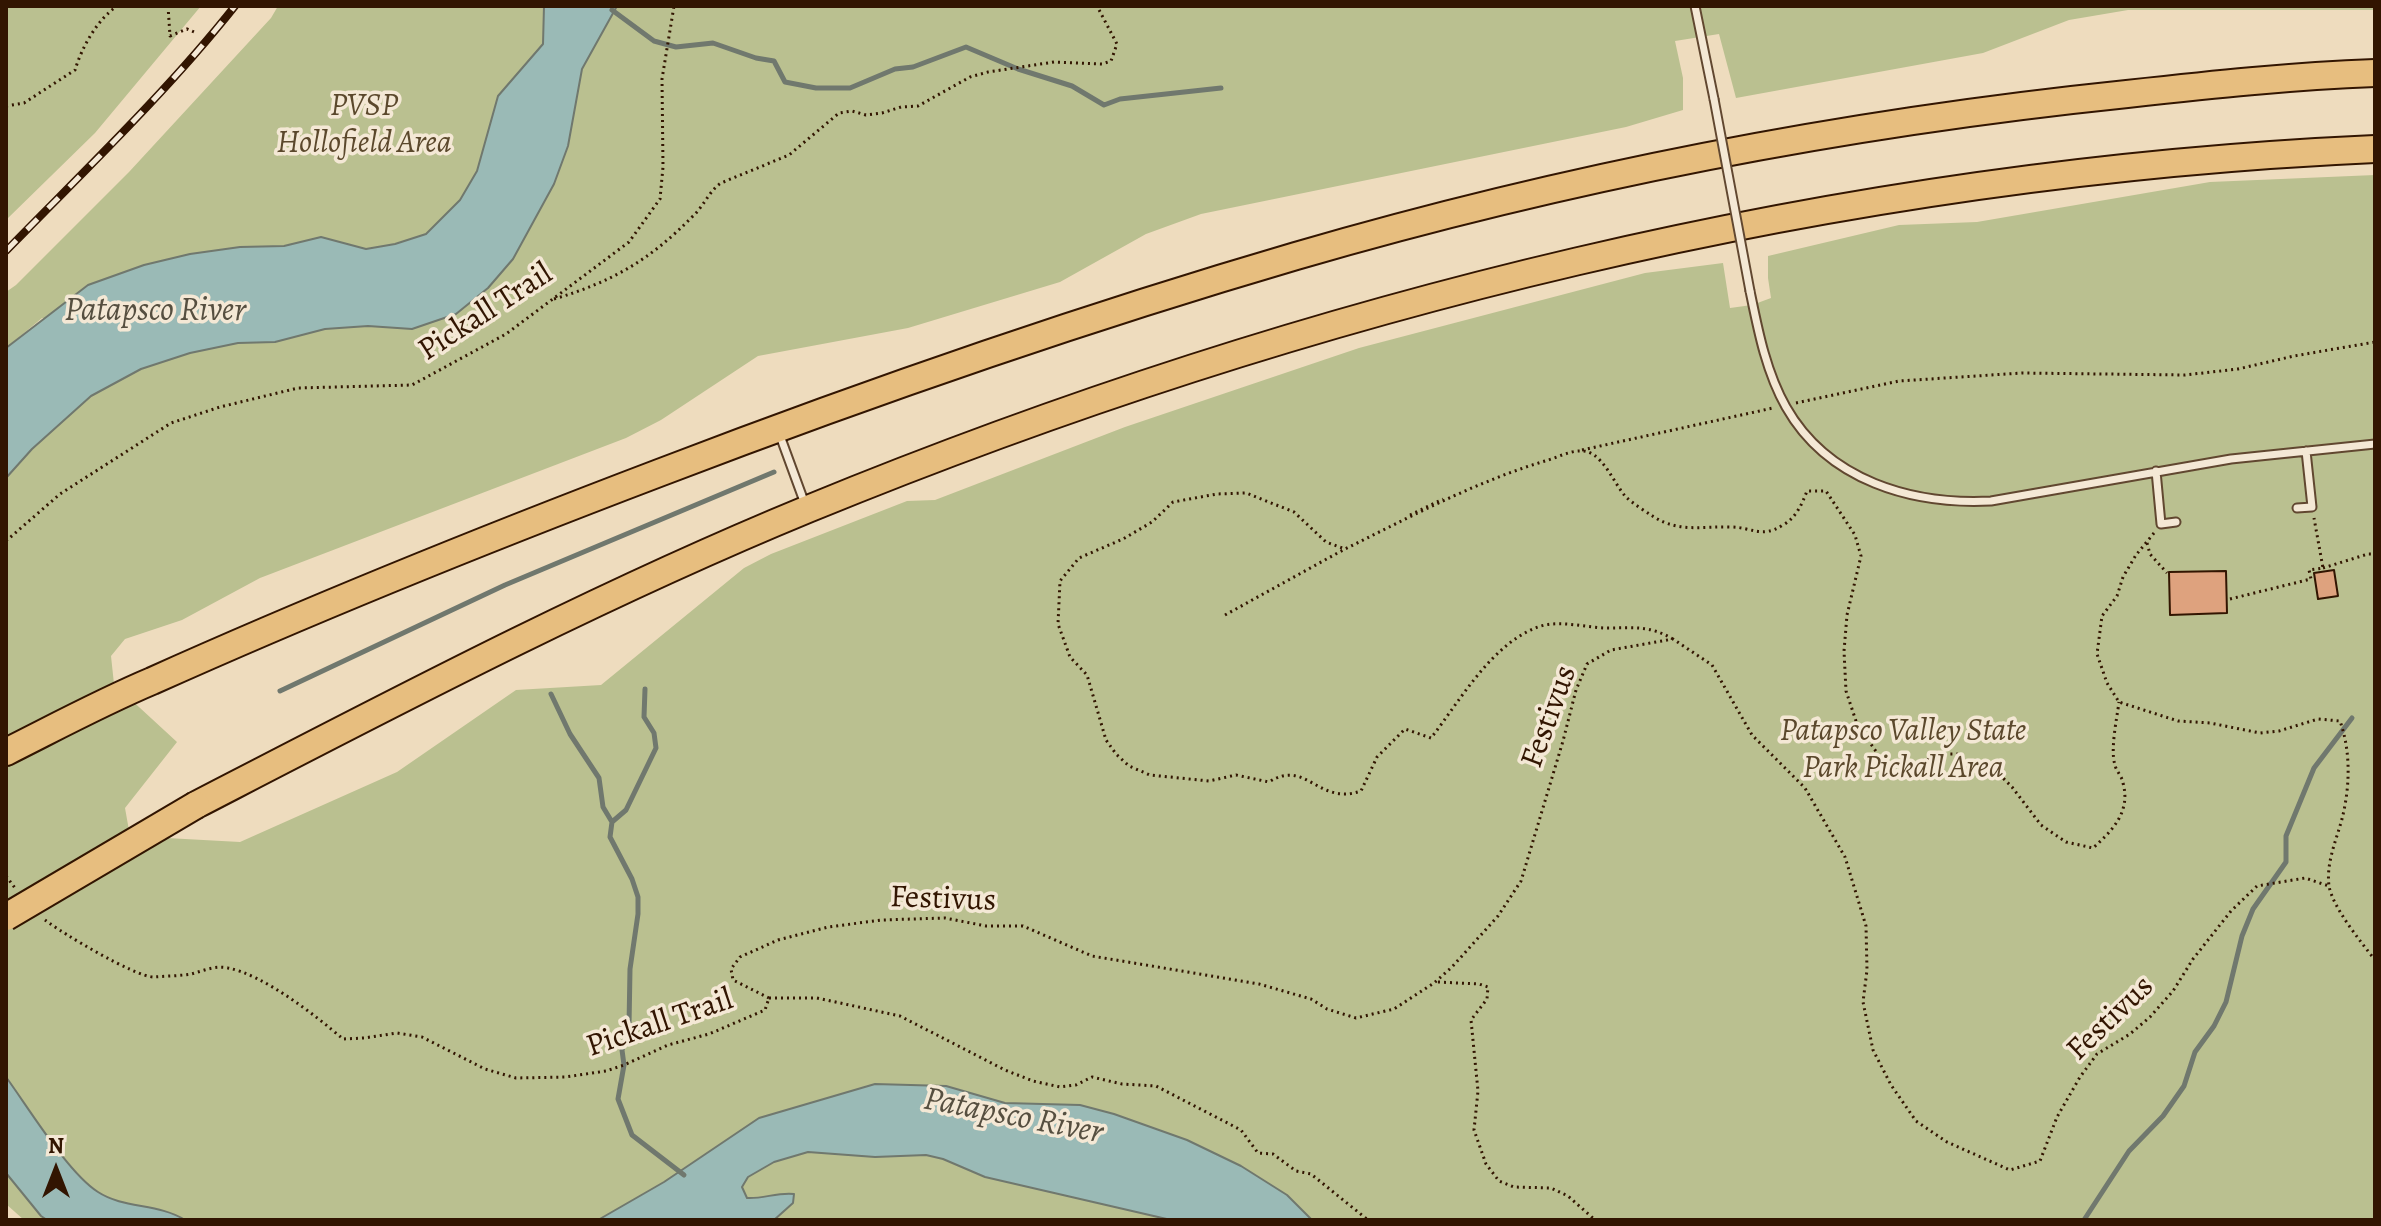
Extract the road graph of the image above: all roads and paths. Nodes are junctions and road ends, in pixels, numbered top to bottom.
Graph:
1 (117, 6) edge
2 (168, 6) edge
3 (674, 6) edge
4 (1097, 6) edge
5 (1695, 6) edge
6 (194, 32) dead end
7 (2375, 73) edge
8 (6, 106) edge
9 (2375, 149) edge
10 (550, 300) junction
11 (2375, 342) edge
12 (1785, 405) junction
13 (777, 427) junction
14 (2375, 444) edge
15 (1580, 451) junction
16 (2306, 451) junction
17 (2156, 471) junction
18 (2312, 507) junction
19 (2297, 508) dead end
20 (807, 509) junction
21 (2176, 522) dead end
22 (6, 541) edge
23 (1345, 549) junction
24 (2375, 554) edge
25 (2323, 568) junction
26 (2167, 573) dead end
27 (2230, 599) dead end
28 (1225, 615) dead end
29 (1673, 639) junction
30 (2119, 702) junction
31 (6, 752) edge
32 (6, 876) edge
33 (2329, 886) junction
34 (13, 906) edge
35 (38, 913) dead end
36 (2375, 960) edge
37 (1434, 983) junction
38 (769, 998) junction
39 (1368, 1220) edge
40 (1595, 1220) edge

1 - 8 path
2 - 6 path
3 - 10 path, Pickall Trail
4 - 10 path
5 - 12 lane, bridge
7 - 13 highway
9 - 20 highway
10 - 22 path, Pickall Trail
11 - 12 path
12 - 15 path
12 - 17 lane
13 - 20 lane
13 - 31 highway
14 - 16 lane
15 - 23 path
15 - 30 path
16 - 17 lane
16 - 18 lane
17 - 21 lane
18 - 19 lane
18 - 25 path
20 - 34 highway, bridge
23 - 28 path
23 - 29 path
24 - 25 path
25 - 27 path
26 - 30 path
29 - 33 path, Festivus
29 - 37 path, Festivus
30 - 33 path
32 - 34 path
33 - 36 path
35 - 38 path, Pickall Trail
37 - 38 path, Festivus
37 - 40 path
38 - 39 path, Pickall Trail

